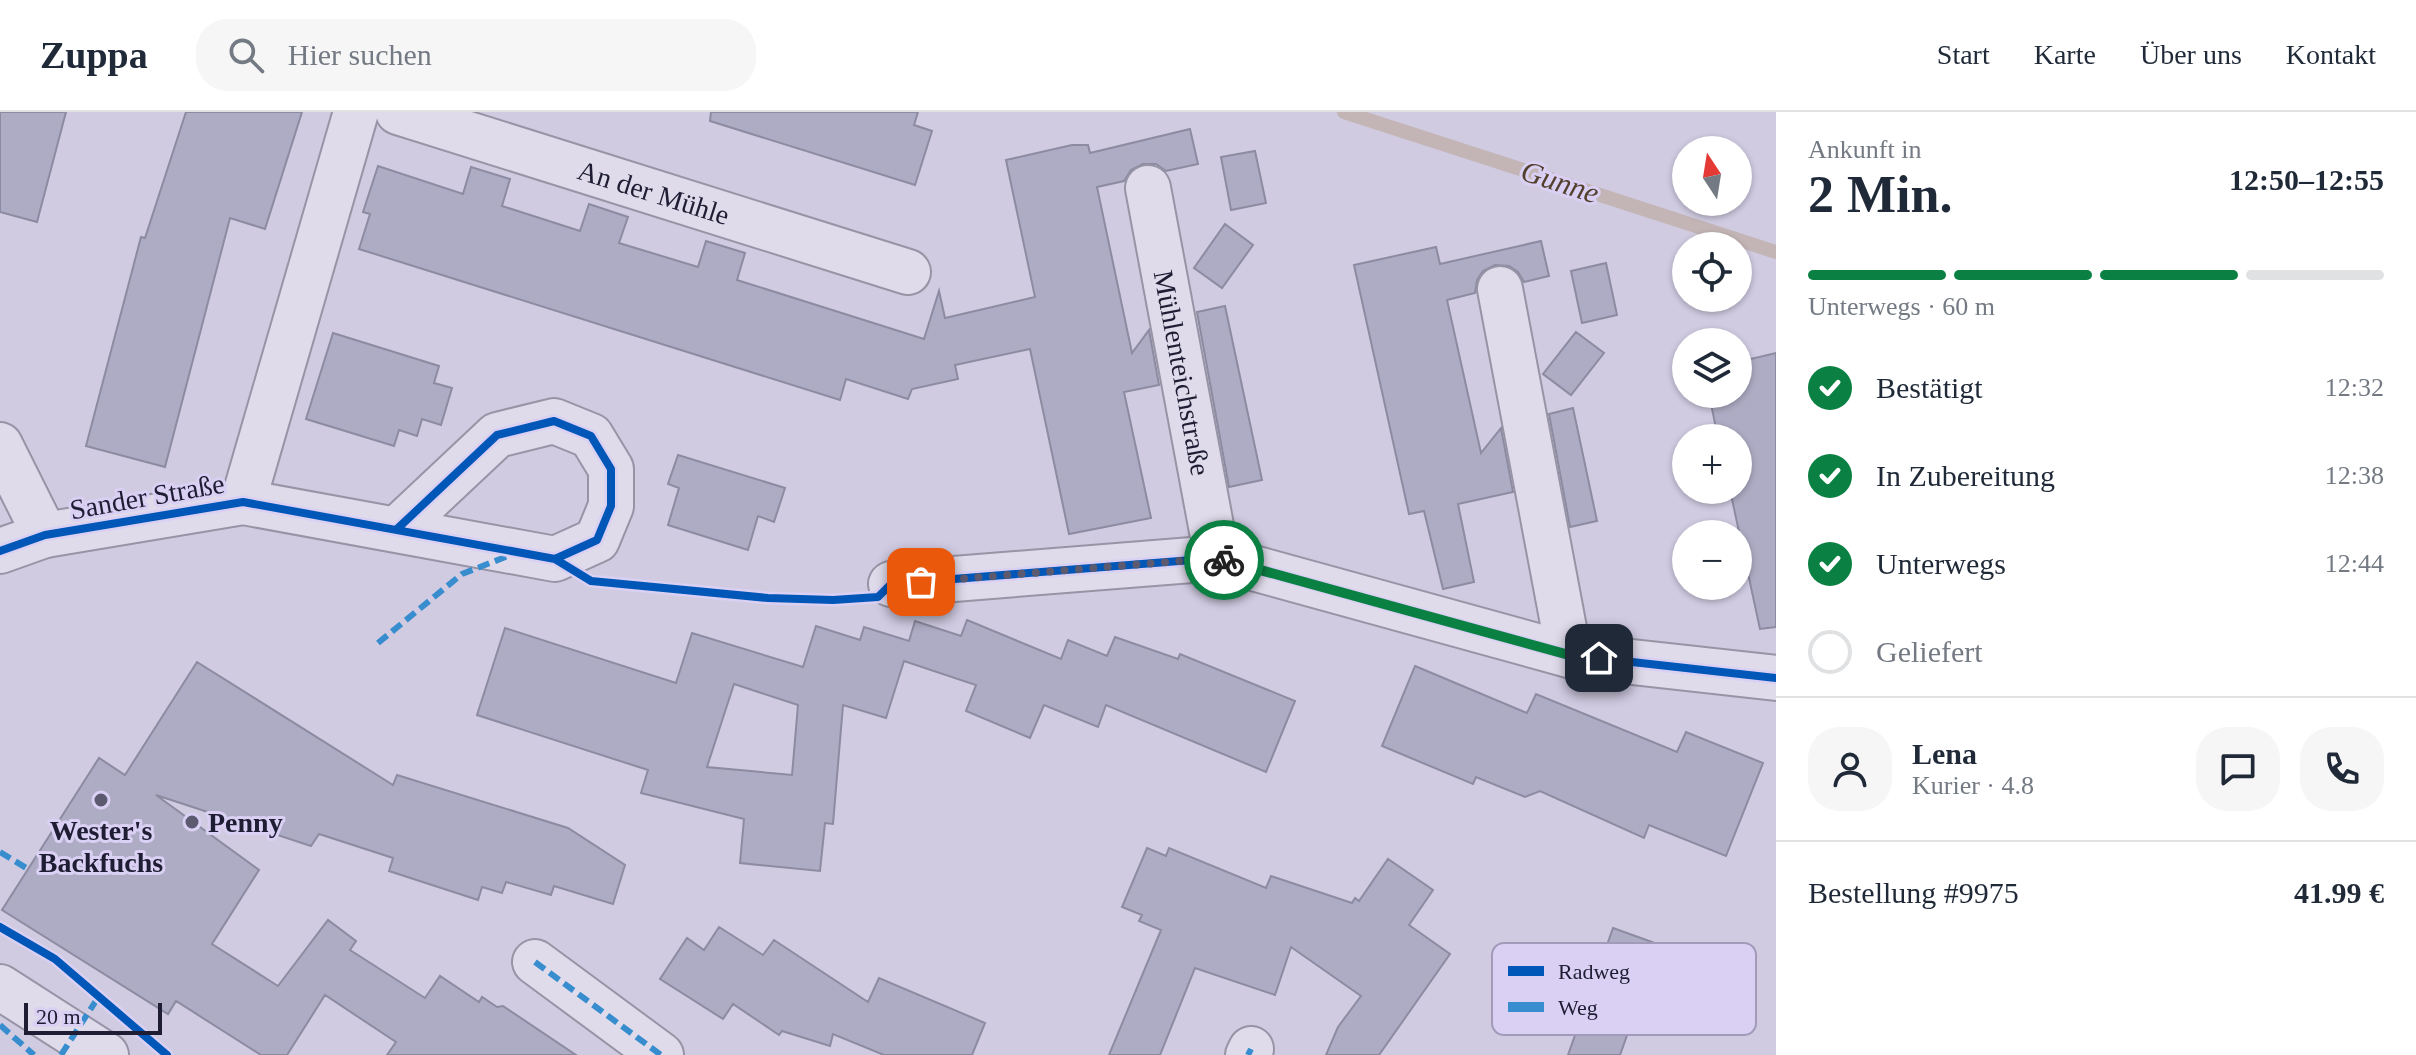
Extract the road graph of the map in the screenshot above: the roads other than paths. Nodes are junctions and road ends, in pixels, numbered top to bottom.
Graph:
1 (356, 112) edge
2 (398, 112) edge
3 (1148, 188) dead end
4 (908, 272) dead end
5 (1500, 289) dead end
6 (0, 445) edge
7 (243, 502) junction
8 (397, 529) junction
9 (45, 535) junction
10 (0, 551) edge
11 (1217, 558) junction
12 (891, 584) dead end
13 (1569, 655) junction
14 (1776, 678) edge
15 (535, 962) dead end
16 (0, 987) edge
17 (106, 1055) edge
18 (661, 1055) edge

1 - 7 street
2 - 4 street, An der Mühle
3 - 11 street, Mühlenteichstraße
5 - 13 street
6 - 9 street, Sander Straße
7 - 8 street, Sander Straße
7 - 9 street, Sander Straße
8 - 8 street, Sander Straße
9 - 10 street, Sander Straße
11 - 12 street
11 - 13 street
13 - 14 street
15 - 18 street
16 - 17 street

